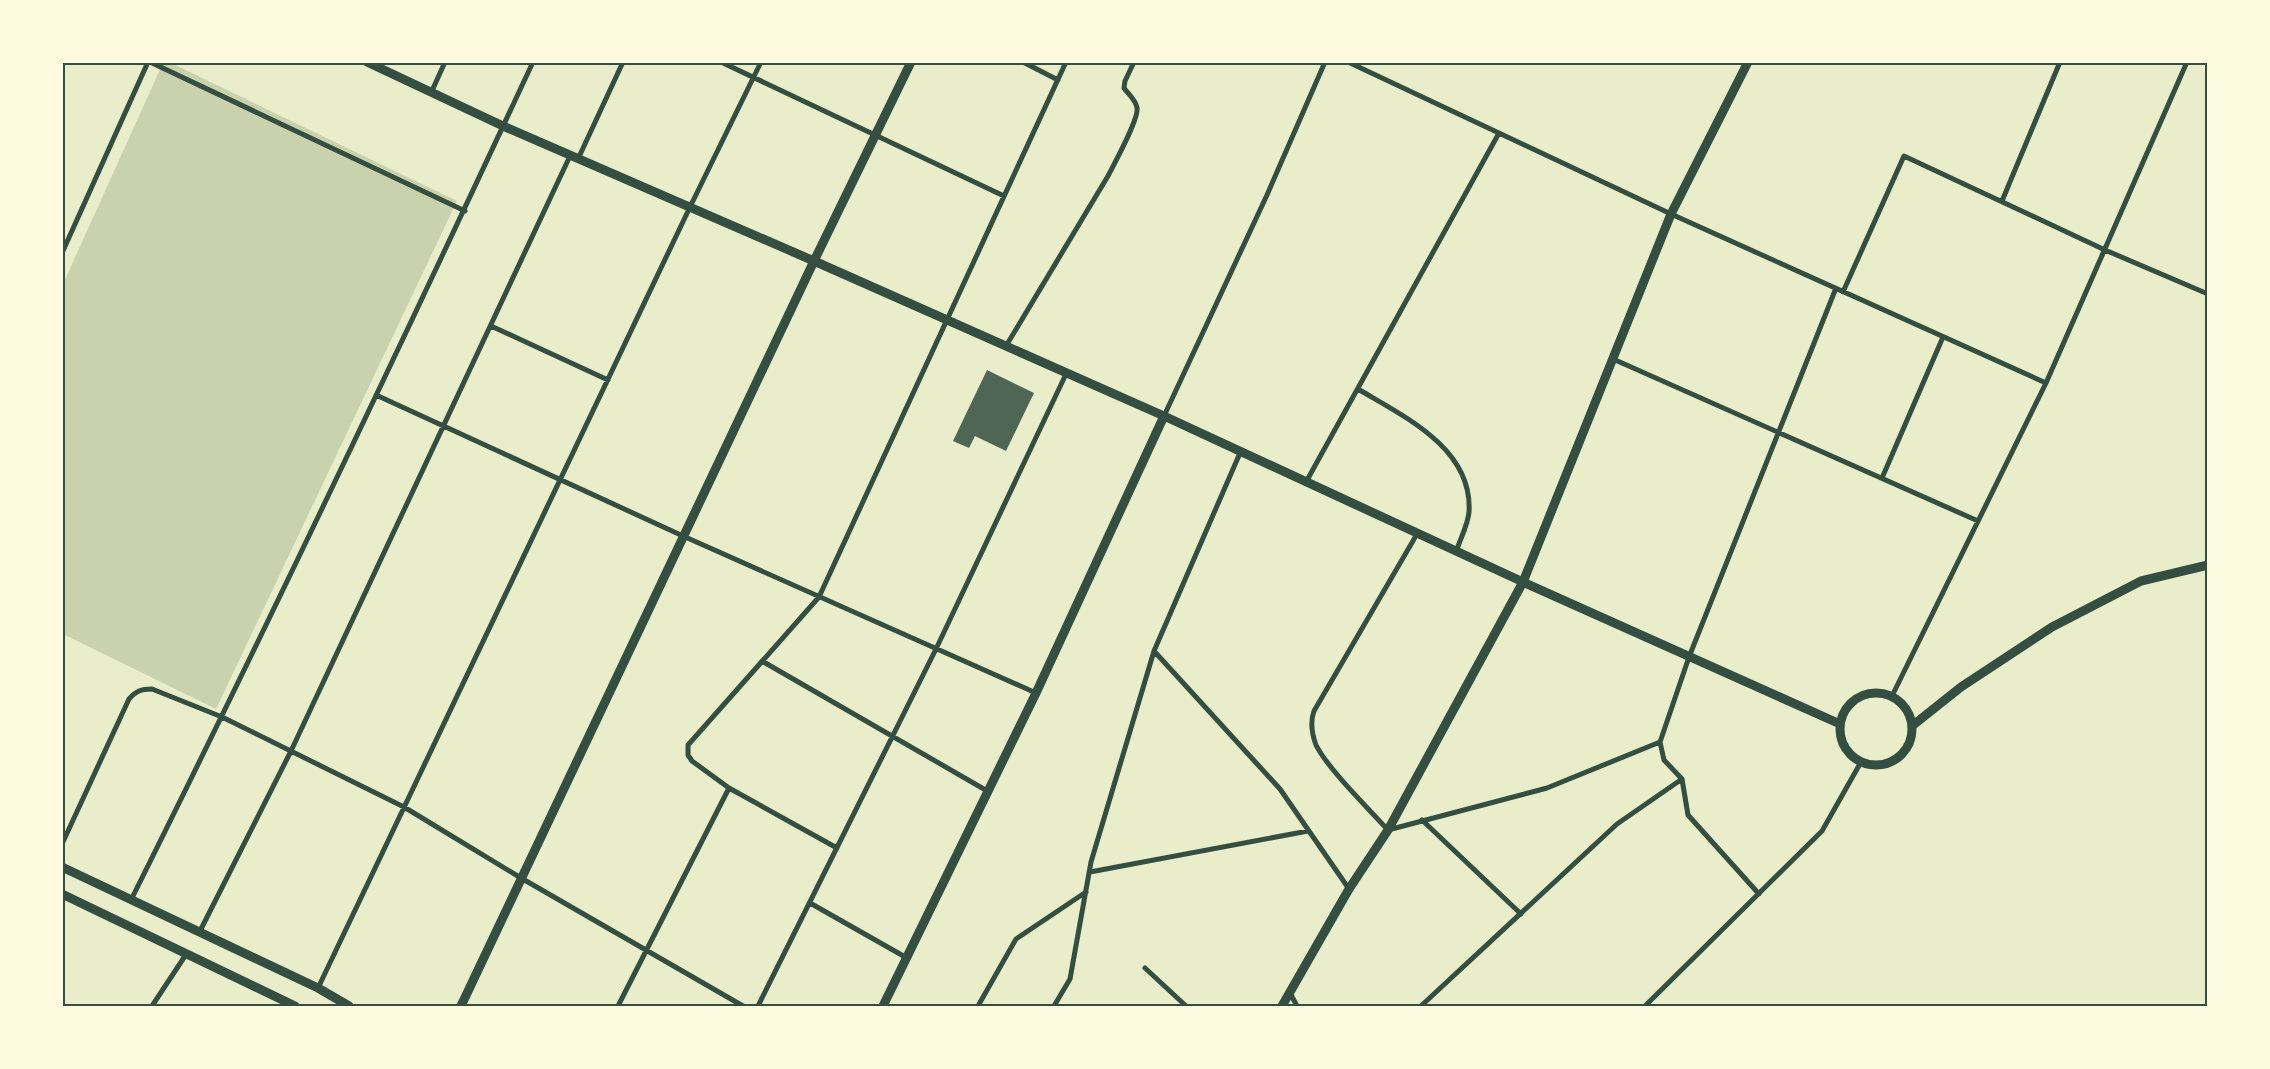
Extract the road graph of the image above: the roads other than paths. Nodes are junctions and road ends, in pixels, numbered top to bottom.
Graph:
1 (149, 62) edge
2 (367, 62) edge
3 (445, 62) edge
4 (533, 62) edge
5 (623, 62) edge
6 (721, 62) edge
7 (761, 62) edge
8 (911, 62) edge
9 (1023, 62) edge
10 (1066, 62) edge
11 (1134, 62) edge
12 (1325, 62) edge
13 (1348, 62) edge
14 (1748, 62) edge
15 (2060, 62) edge
16 (2187, 62) edge
17 (753, 78) junction
18 (1058, 80) junction
19 (431, 93) junction
20 (503, 126) junction
21 (1499, 133) junction
22 (876, 134) junction
23 (574, 157) junction
24 (1004, 196) junction
25 (2002, 202) junction
26 (690, 207) junction
27 (465, 211) junction
28 (1671, 214) junction
29 (2105, 250) junction
30 (63, 251) edge
31 (814, 261) junction
32 (1836, 288) junction
33 (1843, 292) junction
34 (2208, 294) edge
35 (947, 321) junction
36 (491, 326) junction
37 (1943, 337) junction
38 (1006, 347) junction
39 (1613, 359) junction
40 (1066, 374) junction
41 (608, 380) junction
42 (2046, 383) junction
43 (1358, 389) junction
44 (376, 395) junction
45 (1164, 416) junction
46 (443, 427) junction
47 (1779, 431) junction
48 (1240, 453) junction
49 (561, 478) junction
50 (1882, 478) junction
51 (1305, 483) junction
52 (1978, 522) junction
53 (1416, 534) junction
54 (683, 536) junction
55 (1456, 552) junction
56 (2208, 565) edge
57 (1523, 582) junction
58 (819, 597) junction
59 (936, 649) junction
60 (1154, 651) junction
61 (1689, 657) junction
62 (762, 661) junction
63 (1036, 693) junction
64 (1892, 696) junction
65 (222, 717) junction
66 (1840, 724) junction
67 (1912, 726) junction
68 (892, 738) junction
69 (1660, 742) junction
70 (291, 751) junction
71 (1861, 762) junction
72 (1682, 779) junction
73 (729, 788) junction
74 (989, 792) junction
75 (404, 807) junction
76 (1422, 820) junction
77 (1388, 830) junction
78 (1308, 831) junction
79 (62, 844) edge
80 (837, 848) junction
81 (62, 867) edge
82 (1090, 872) junction
83 (521, 878) junction
84 (1349, 889) junction
85 (1086, 891) junction
86 (62, 894) edge
87 (1759, 894) junction
88 (131, 901) junction
89 (810, 902) junction
90 (1521, 914) junction
91 (199, 933) junction
92 (646, 951) junction
93 (187, 953) junction
94 (908, 958) junction
95 (1145, 968) dead end
96 (318, 988) junction
97 (1289, 993) junction
98 (152, 1006) edge
99 (295, 1006) edge
100 (349, 1006) edge
101 (461, 1006) edge
102 (618, 1006) edge
103 (743, 1006) edge
104 (758, 1006) edge
105 (883, 1006) edge
106 (978, 1006) edge
107 (1054, 1006) edge
108 (1186, 1006) edge
109 (1282, 1006) edge
110 (1297, 1006) edge
111 (1421, 1006) edge
112 (1645, 1006) edge

1 - 27 street
1 - 30 street
2 - 19 street
3 - 19 street
4 - 20 street
5 - 23 street
6 - 17 street
7 - 17 street
8 - 22 street
9 - 18 street
10 - 18 street
11 - 38 street
12 - 45 street
13 - 21 street
14 - 28 street
15 - 25 street
16 - 29 street
17 - 22 street
17 - 26 street
18 - 24 street
19 - 20 street
20 - 23 street
20 - 27 street
21 - 28 street
21 - 43 street
22 - 24 street
22 - 31 street
23 - 26 street
23 - 36 street
24 - 35 street
25 - 29 street
25 - 33 street
26 - 31 street
26 - 41 street
27 - 44 street
28 - 32 street
28 - 39 street
29 - 34 street
29 - 42 street
31 - 35 street
31 - 54 street
32 - 33 street
32 - 47 street
33 - 37 street
35 - 38 street
35 - 58 street
36 - 41 street
36 - 46 street
37 - 42 street
37 - 50 street
38 - 40 street
39 - 47 street
39 - 57 street
40 - 45 street
40 - 59 street
41 - 49 street
42 - 52 street
43 - 51 street
43 - 55 street
44 - 46 street
44 - 65 street
45 - 48 street
45 - 63 street
46 - 49 street
46 - 70 street
47 - 50 street
47 - 61 street
48 - 51 street
48 - 60 street
49 - 54 street
49 - 75 street
50 - 52 street
51 - 53 street
52 - 64 street
53 - 55 street
53 - 77 street
54 - 58 street
54 - 83 street
55 - 57 street
56 - 67 street
57 - 61 street
57 - 77 street
58 - 59 street
58 - 62 street
59 - 63 street
59 - 68 street
60 - 78 street
60 - 82 street
61 - 66 street
61 - 69 street
62 - 68 street
62 - 73 street
63 - 74 street
64 - 66 street
64 - 67 street
65 - 70 street
65 - 79 street
65 - 88 street
66 - 71 street
67 - 71 street
68 - 74 street
68 - 80 street
69 - 72 street
69 - 76 street
70 - 75 street
70 - 91 street
71 - 87 street
72 - 87 street
72 - 90 street
73 - 80 street
73 - 92 street
74 - 94 street
75 - 83 street
75 - 96 street
76 - 77 street
76 - 90 street
77 - 84 street
78 - 82 street
78 - 84 street
80 - 89 street
81 - 88 street
82 - 85 street
83 - 92 street
83 - 101 street
84 - 97 street
85 - 106 street
85 - 107 street
86 - 93 street
87 - 112 street
88 - 91 street
89 - 94 street
89 - 104 street
90 - 111 street
91 - 96 street
92 - 102 street
92 - 103 street
93 - 98 street
93 - 99 street
94 - 105 street
95 - 108 street
96 - 100 street
97 - 109 street
97 - 110 street

